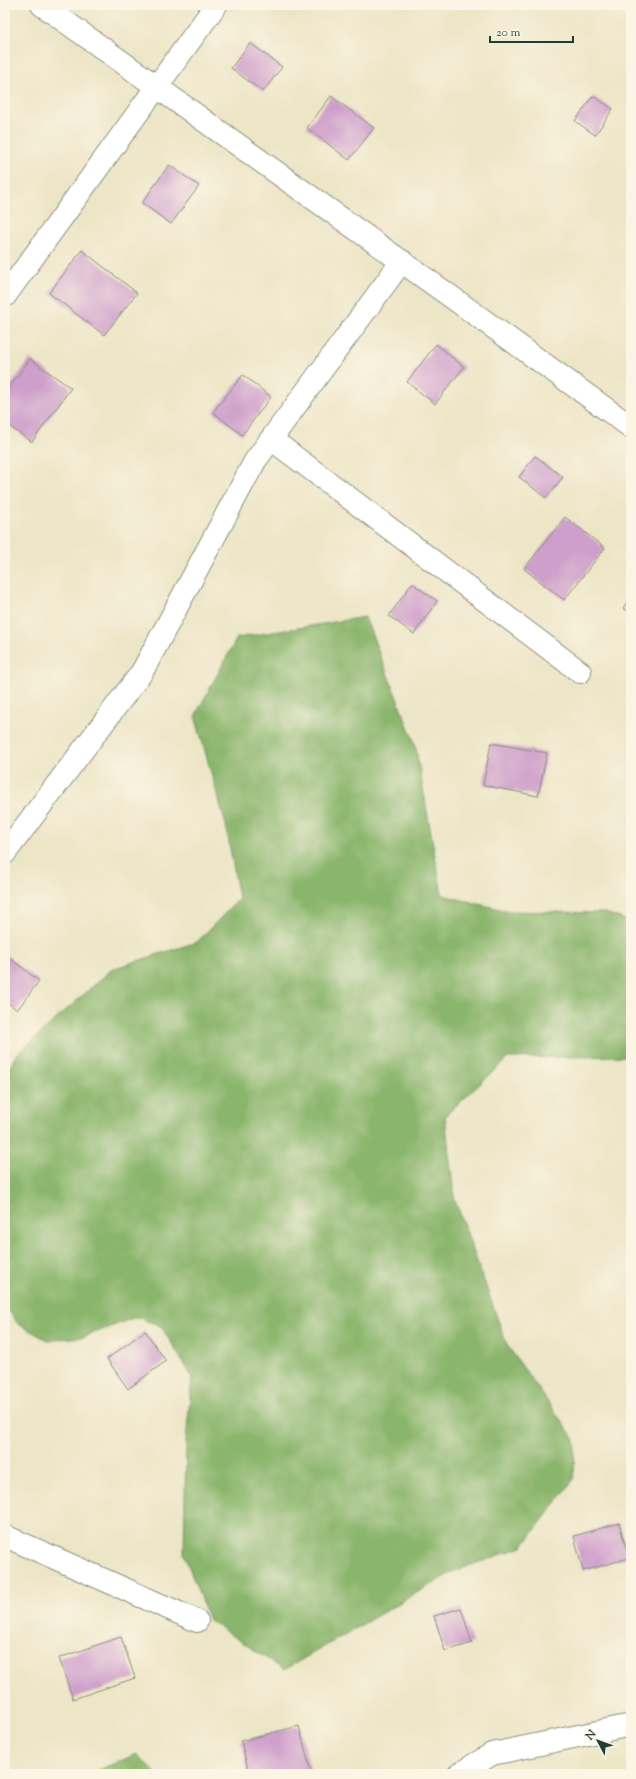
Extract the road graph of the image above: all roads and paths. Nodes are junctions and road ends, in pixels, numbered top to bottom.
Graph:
1 (42, 5) edge
2 (216, 5) edge
3 (158, 87) junction
4 (402, 261) junction
5 (5, 296) edge
6 (631, 427) edge
7 (271, 439) junction
8 (580, 672) dead end
9 (5, 853) edge
10 (5, 1536) edge
11 (197, 1621) dead end
12 (631, 1725) edge
13 (459, 1774) edge

1 - 3 street
2 - 3 street
3 - 4 street
3 - 5 street
4 - 6 street
4 - 7 street
7 - 8 street
7 - 9 street
10 - 11 street
12 - 13 street

